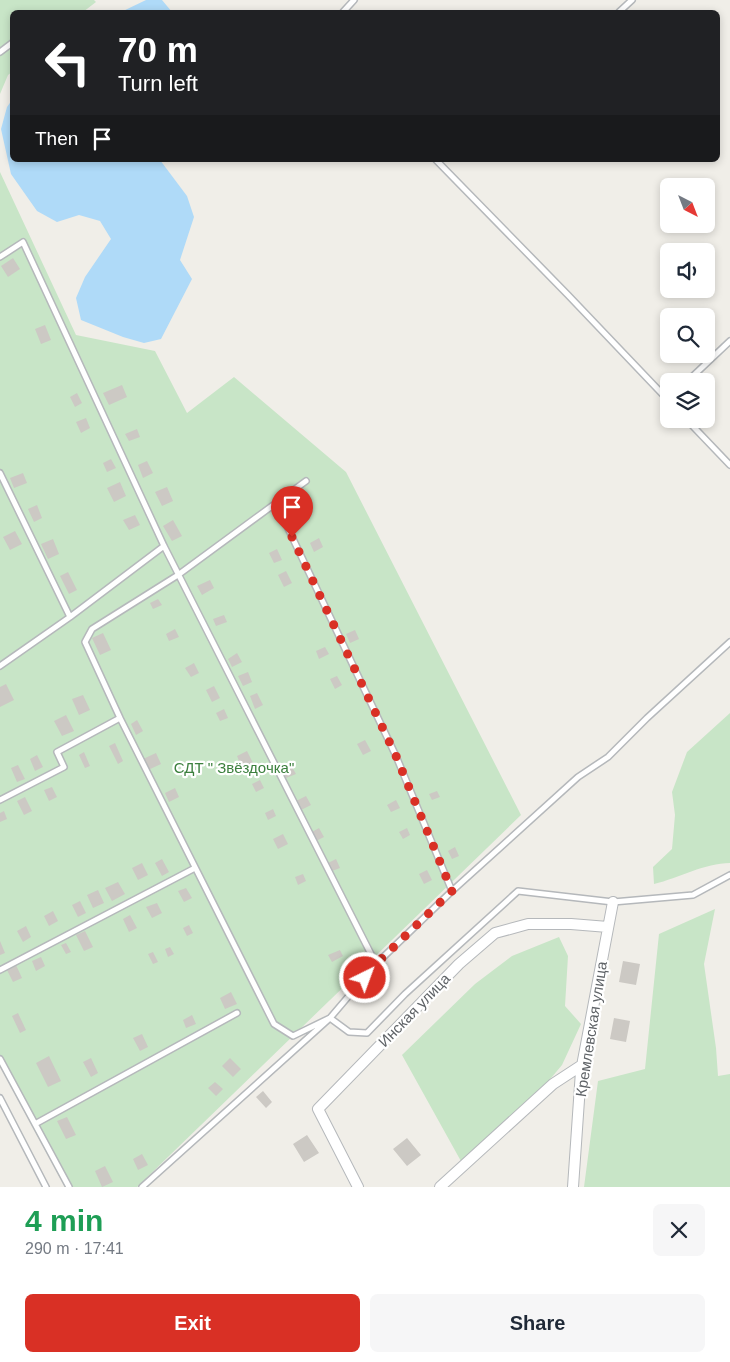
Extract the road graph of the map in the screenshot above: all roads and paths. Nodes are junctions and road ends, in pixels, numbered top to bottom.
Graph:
1 (354, 0) edge
2 (632, 0) edge
3 (345, 10) edge
4 (621, 10) edge
5 (438, 162) edge
6 (0, 257) edge
7 (730, 341) edge
8 (696, 373) edge
9 (660, 392) edge
10 (695, 428) edge
11 (730, 465) edge
12 (0, 473) edge
13 (306, 481) dead end
14 (276, 503) junction
15 (164, 546) junction
16 (178, 575) junction
17 (70, 617) junction
18 (730, 642) edge
19 (0, 666) edge
20 (120, 718) junction
21 (0, 800) edge
22 (195, 868) junction
23 (730, 875) edge
24 (452, 891) junction
25 (613, 902) junction
26 (608, 927) junction
27 (376, 964) junction
28 (0, 970) edge
29 (237, 1013) dead end
30 (330, 1018) junction
31 (0, 1059) edge
32 (582, 1065) junction
33 (0, 1098) edge
34 (35, 1124) junction
35 (46, 1187) edge
36 (69, 1187) edge
37 (142, 1187) edge
38 (358, 1187) edge
39 (440, 1187) edge
40 (573, 1187) edge

1 - 3 lane
2 - 4 lane
5 - 9 lane
6 - 15 lane
7 - 8 lane
10 - 11 lane
12 - 17 lane
13 - 14 lane
14 - 16 lane
14 - 24 lane
15 - 16 lane
15 - 17 lane
16 - 20 lane
16 - 27 lane
17 - 19 lane
18 - 24 lane
20 - 21 lane
20 - 22 lane
22 - 28 lane
22 - 30 lane
23 - 25 lane
24 - 27 lane
25 - 26 street, Кремлевская улица
25 - 30 lane
26 - 32 street, Кремлевская улица
26 - 38 street, Инская улица
27 - 30 lane
29 - 34 lane
30 - 37 lane
31 - 34 lane
32 - 39 street
32 - 40 street, Кремлевская улица
33 - 35 lane
34 - 36 lane

